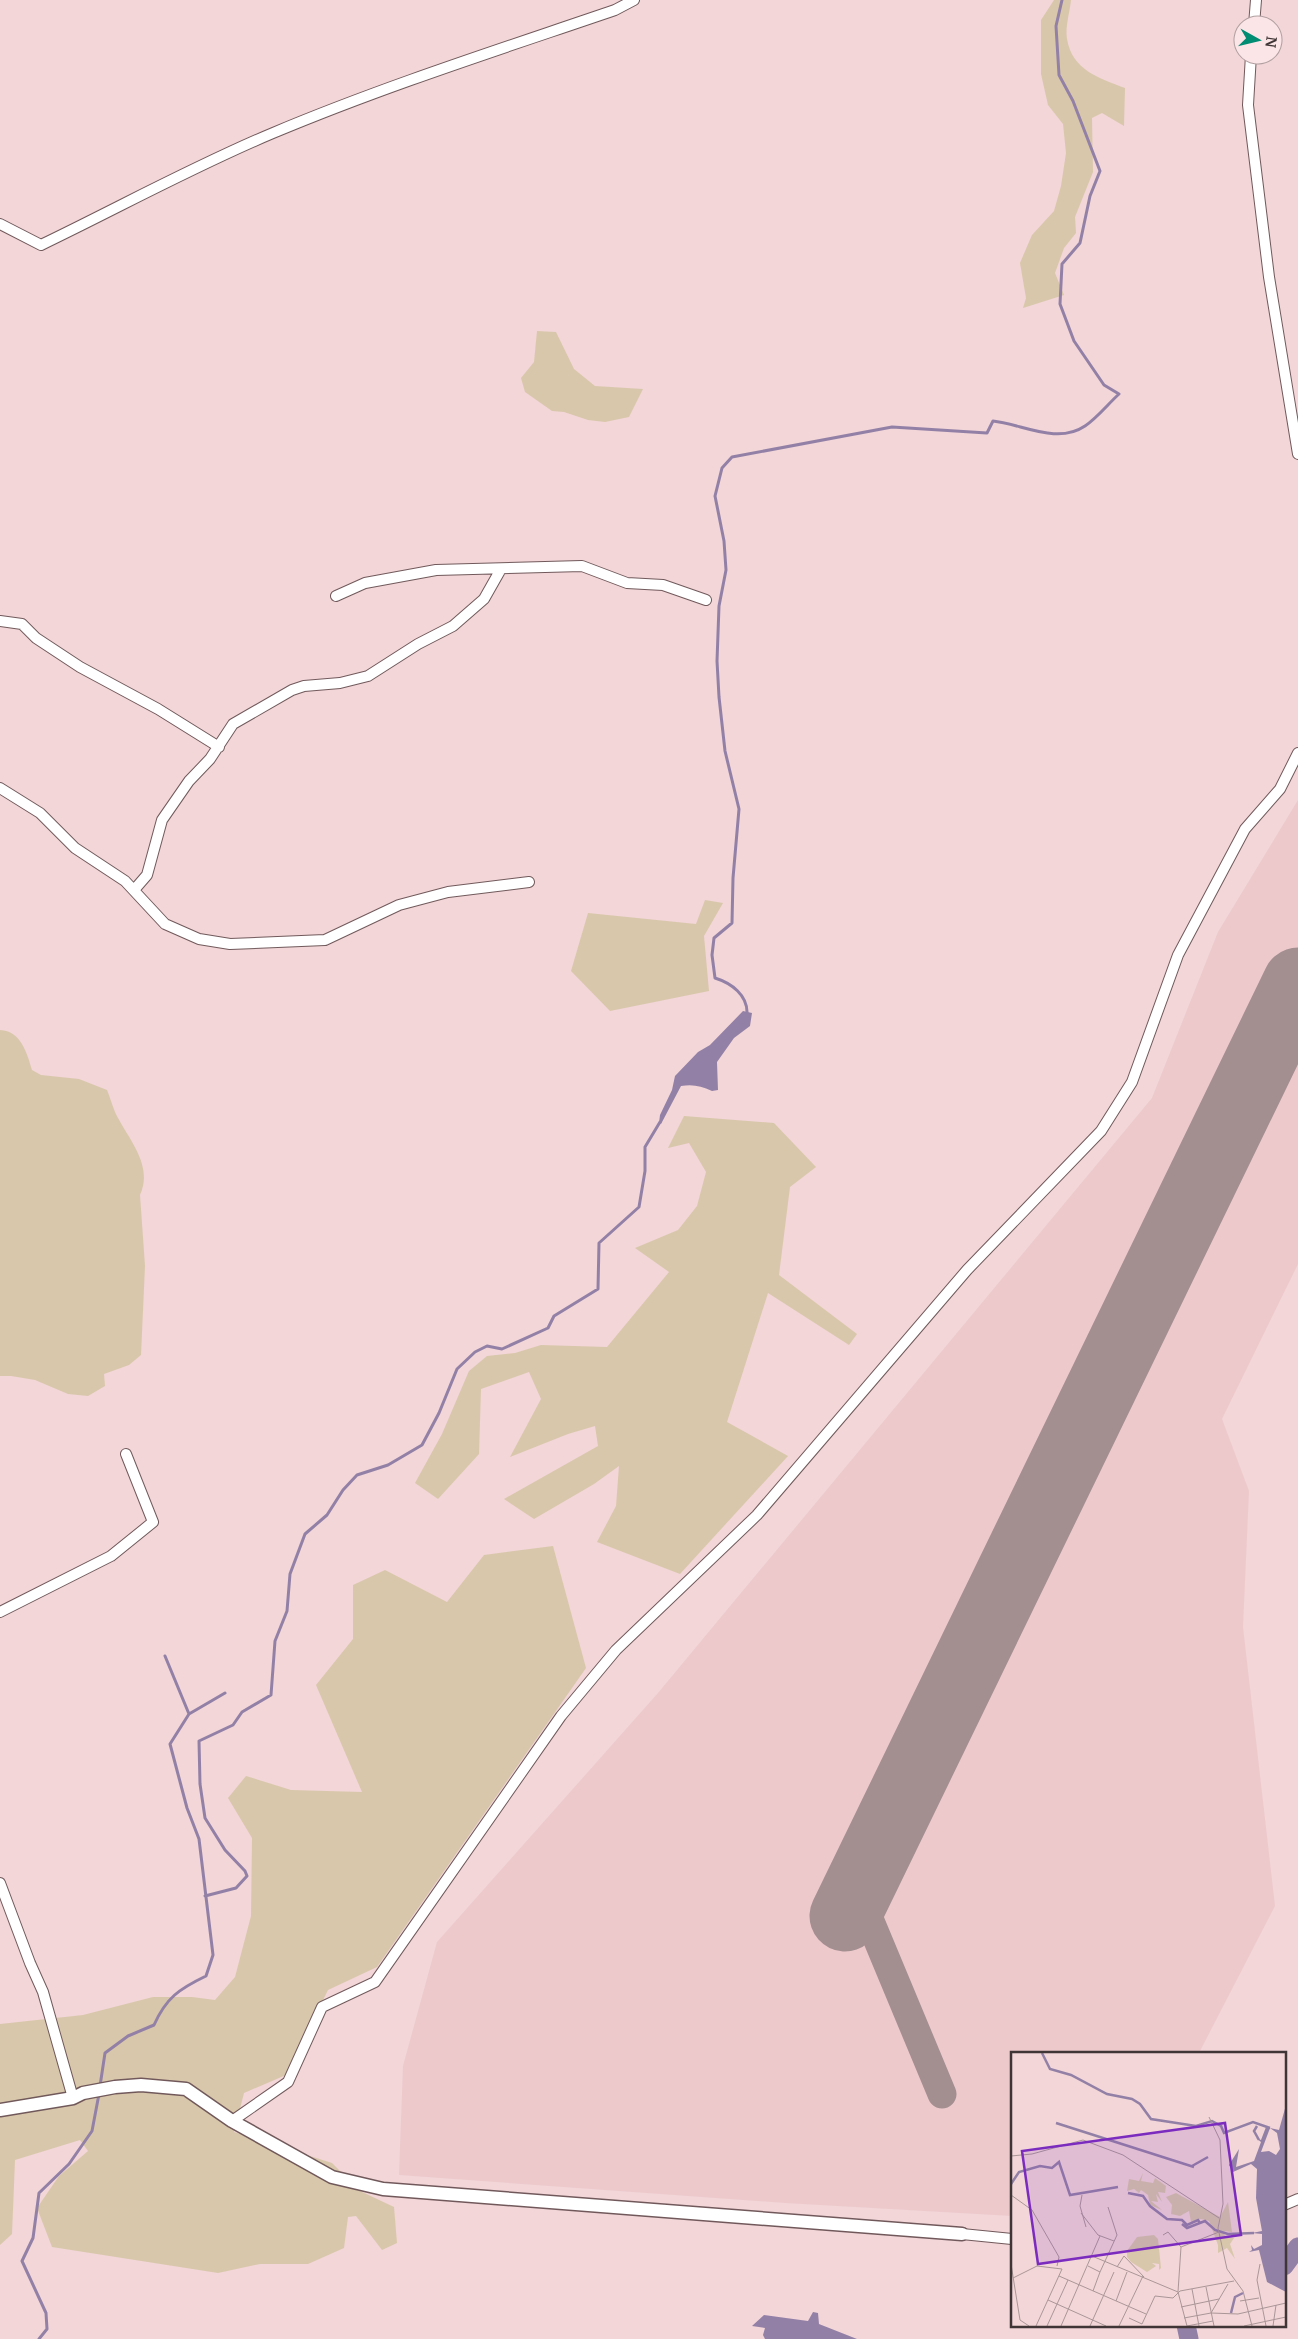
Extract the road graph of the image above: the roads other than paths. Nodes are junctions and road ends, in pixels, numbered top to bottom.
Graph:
1 (634, 0) edge
2 (1256, 0) edge
3 (1255, 15) edge
4 (1251, 65) edge
5 (0, 224) edge
6 (1298, 454) edge
7 (501, 569) junction
8 (336, 596) dead end
9 (706, 600) dead end
10 (0, 621) edge
11 (218, 747) junction
12 (1298, 753) edge
13 (0, 788) edge
14 (529, 882) dead end
15 (134, 890) junction
16 (126, 1454) dead end
17 (0, 1612) edge
18 (0, 1883) edge
19 (78, 2095) junction
20 (0, 2110) edge
21 (232, 2121) junction
22 (1298, 2199) edge
23 (1286, 2204) edge
24 (962, 2234) joint
25 (1011, 2239) edge

1 - 5 street
2 - 3 street
4 - 6 street
7 - 8 street
7 - 9 street
7 - 11 street
10 - 11 street
11 - 15 street
12 - 21 street
13 - 15 street
14 - 15 street
16 - 17 street
18 - 19 street
19 - 20 street
19 - 21 street
21 - 24 street
22 - 23 street
24 - 25 street

